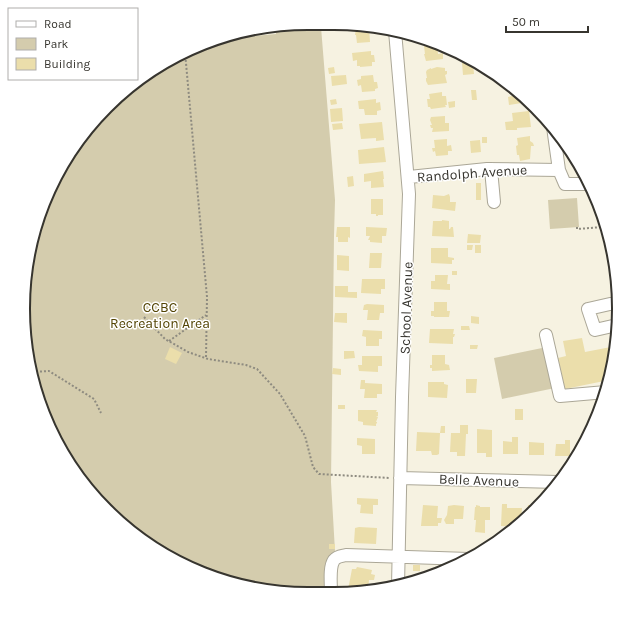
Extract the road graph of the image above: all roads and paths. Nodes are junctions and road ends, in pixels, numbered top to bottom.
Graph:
1 (396, 37) edge
2 (186, 59) edge
3 (555, 140) edge
4 (491, 169) junction
5 (559, 170) junction
6 (409, 177) junction
7 (582, 184) edge
8 (494, 202) dead end
9 (577, 227) dead end
10 (600, 227) edge
11 (612, 304) edge
12 (206, 315) junction
13 (144, 317) dead end
14 (611, 326) edge
15 (546, 335) dead end
16 (168, 341) junction
17 (206, 358) junction
18 (37, 372) edge
19 (599, 393) edge
20 (101, 413) dead end
21 (400, 478) junction
22 (551, 482) edge
23 (398, 557) junction
24 (456, 559) edge
25 (398, 580) edge
26 (331, 587) edge

1 - 6 street, School Avenue
2 - 12 path
3 - 5 street
4 - 5 street, Randolph Avenue
4 - 6 street, Randolph Avenue
4 - 8 street
5 - 7 street
6 - 21 street, School Avenue
9 - 10 path
11 - 14 street
12 - 16 path
12 - 17 path
13 - 16 path
15 - 19 street
16 - 17 path
17 - 21 path
18 - 20 path
21 - 22 street, Belle Avenue
21 - 23 street, School Avenue
23 - 24 street
23 - 25 street, School Avenue
23 - 26 street

